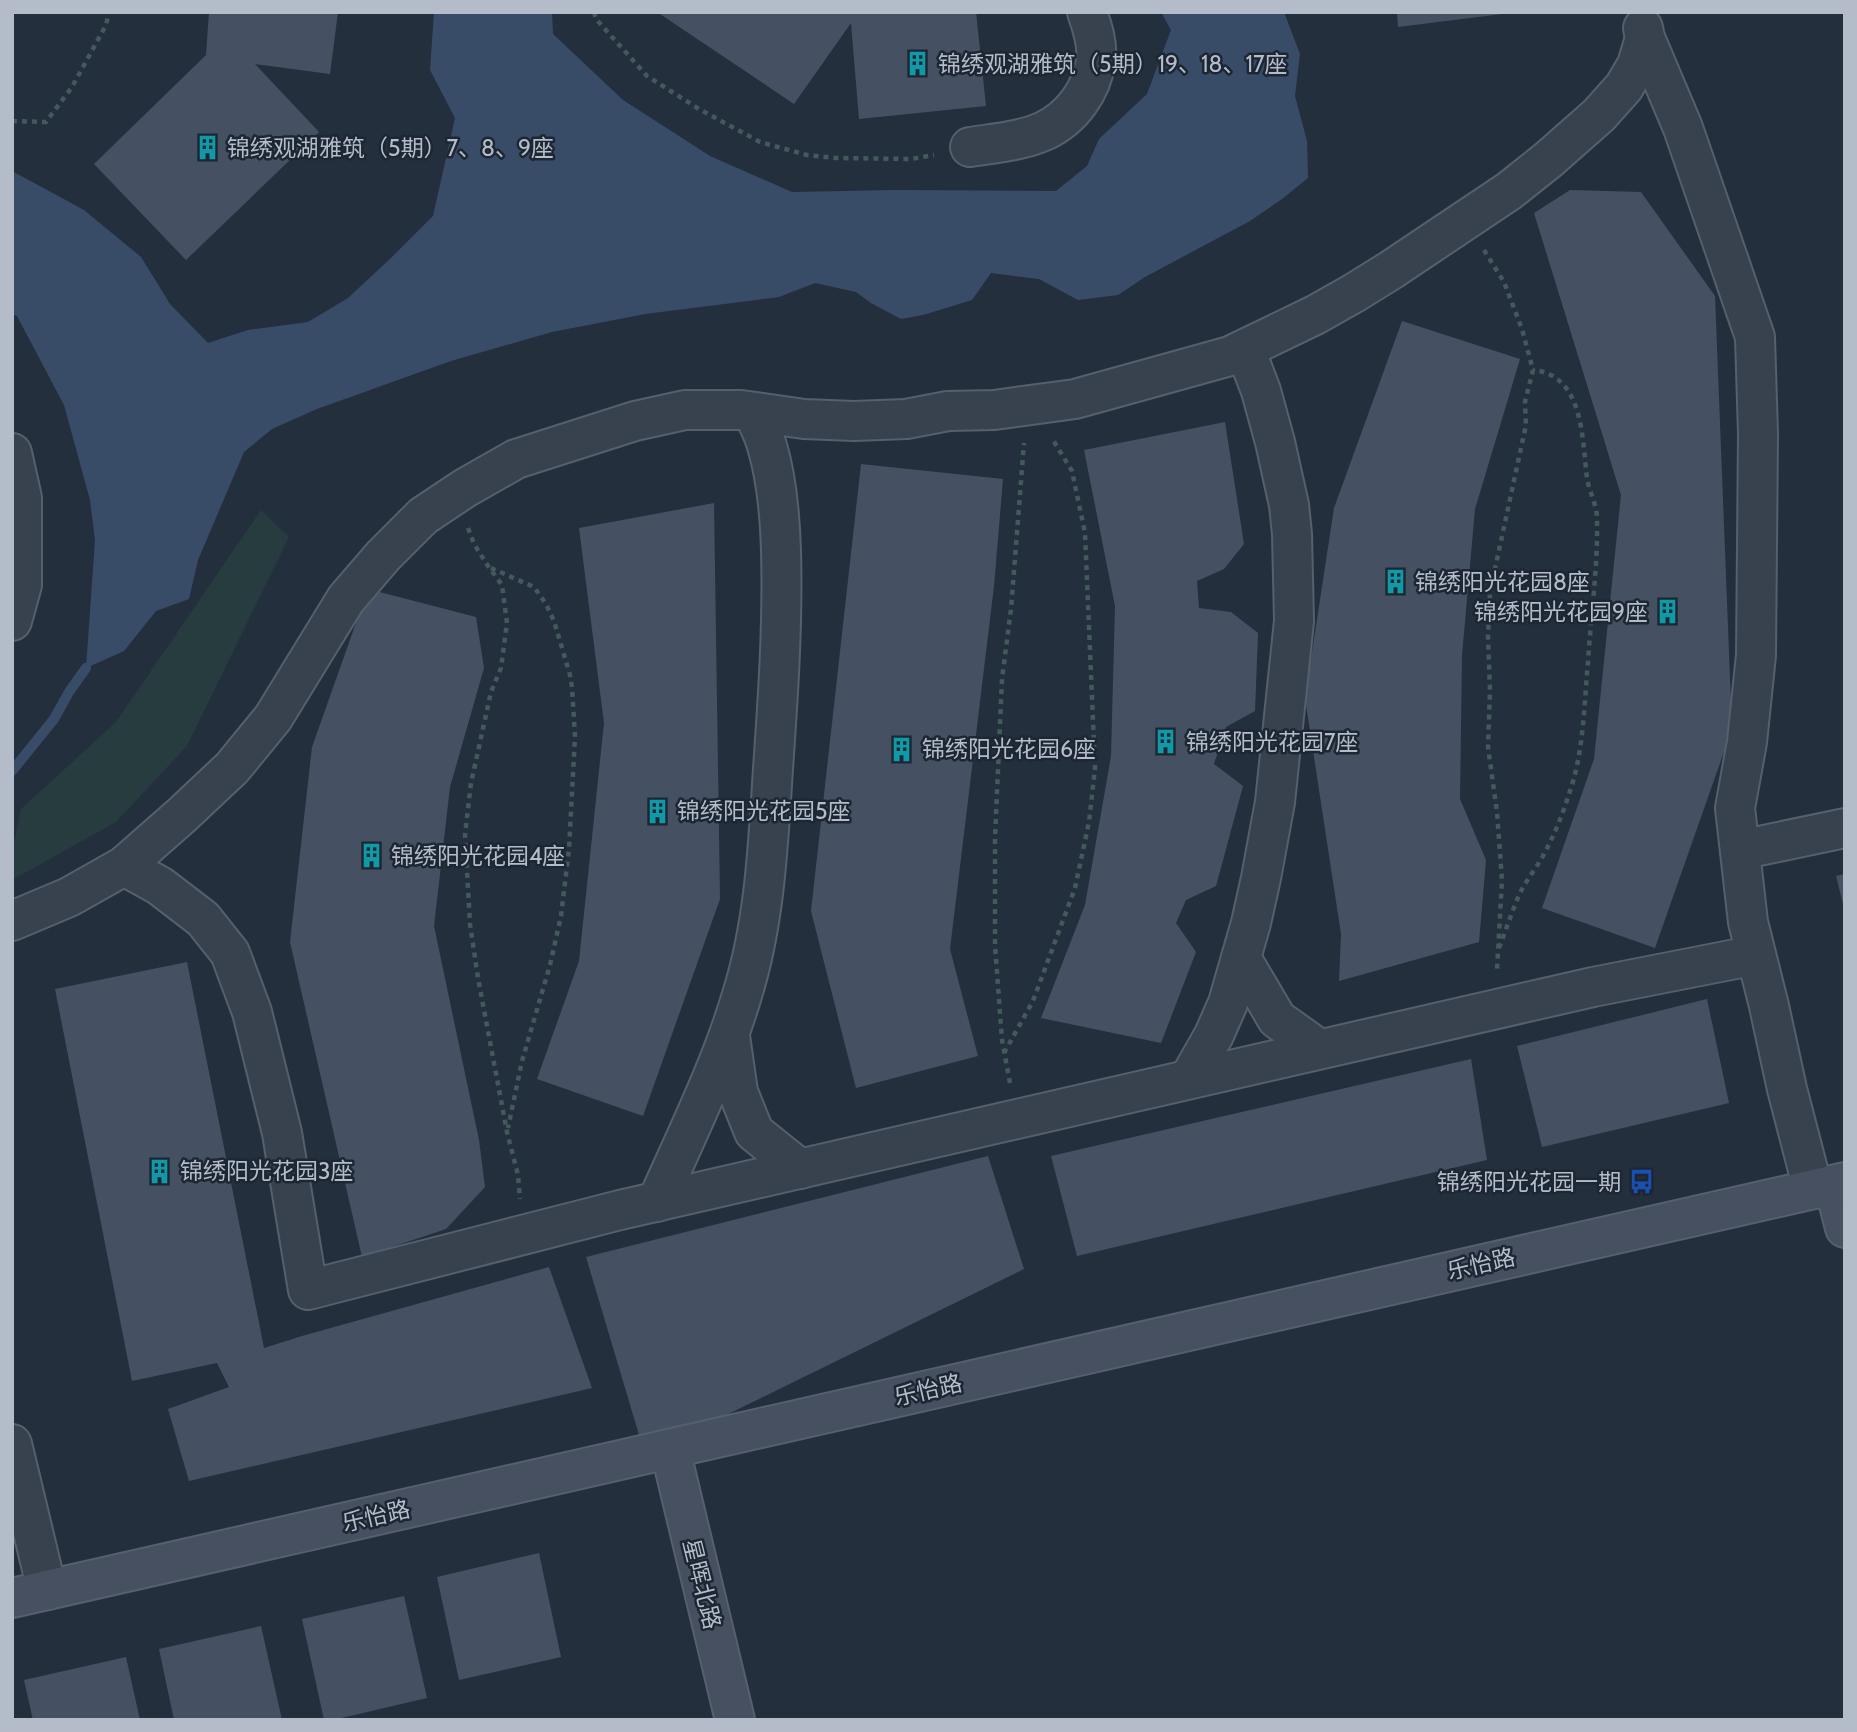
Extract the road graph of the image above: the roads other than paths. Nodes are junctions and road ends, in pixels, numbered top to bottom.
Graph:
1 (1087, 12) edge
2 (1642, 25) edge
3 (971, 147) road end
4 (1245, 349) junction
5 (753, 412) junction
6 (12, 453) edge
7 (12, 621) edge
8 (1845, 828) edge
9 (1740, 850) junction
10 (124, 866) junction
11 (12, 922) edge
12 (1756, 955) junction
13 (1241, 958) junction
14 (730, 1031) junction
15 (1319, 1049) junction
16 (1189, 1079) junction
17 (800, 1169) junction
18 (1830, 1185) edge
19 (657, 1202) junction
20 (1845, 1228) edge
21 (12, 1444) edge
22 (670, 1449) junction
23 (30, 1594) edge
24 (735, 1720) edge

1 - 3 street
2 - 4 street
2 - 9 street
4 - 5 street
4 - 13 street
5 - 10 street
5 - 14 street
6 - 7 street
8 - 9 street
9 - 12 street
10 - 11 street
10 - 19 street
12 - 15 street
12 - 18 street
13 - 15 street
13 - 16 street
14 - 17 street
14 - 19 street
15 - 16 street
16 - 17 street
17 - 19 street
18 - 20 street
18 - 22 street, 乐怡路
21 - 23 street
22 - 23 street, 乐怡路
22 - 24 street, 星晖北路

